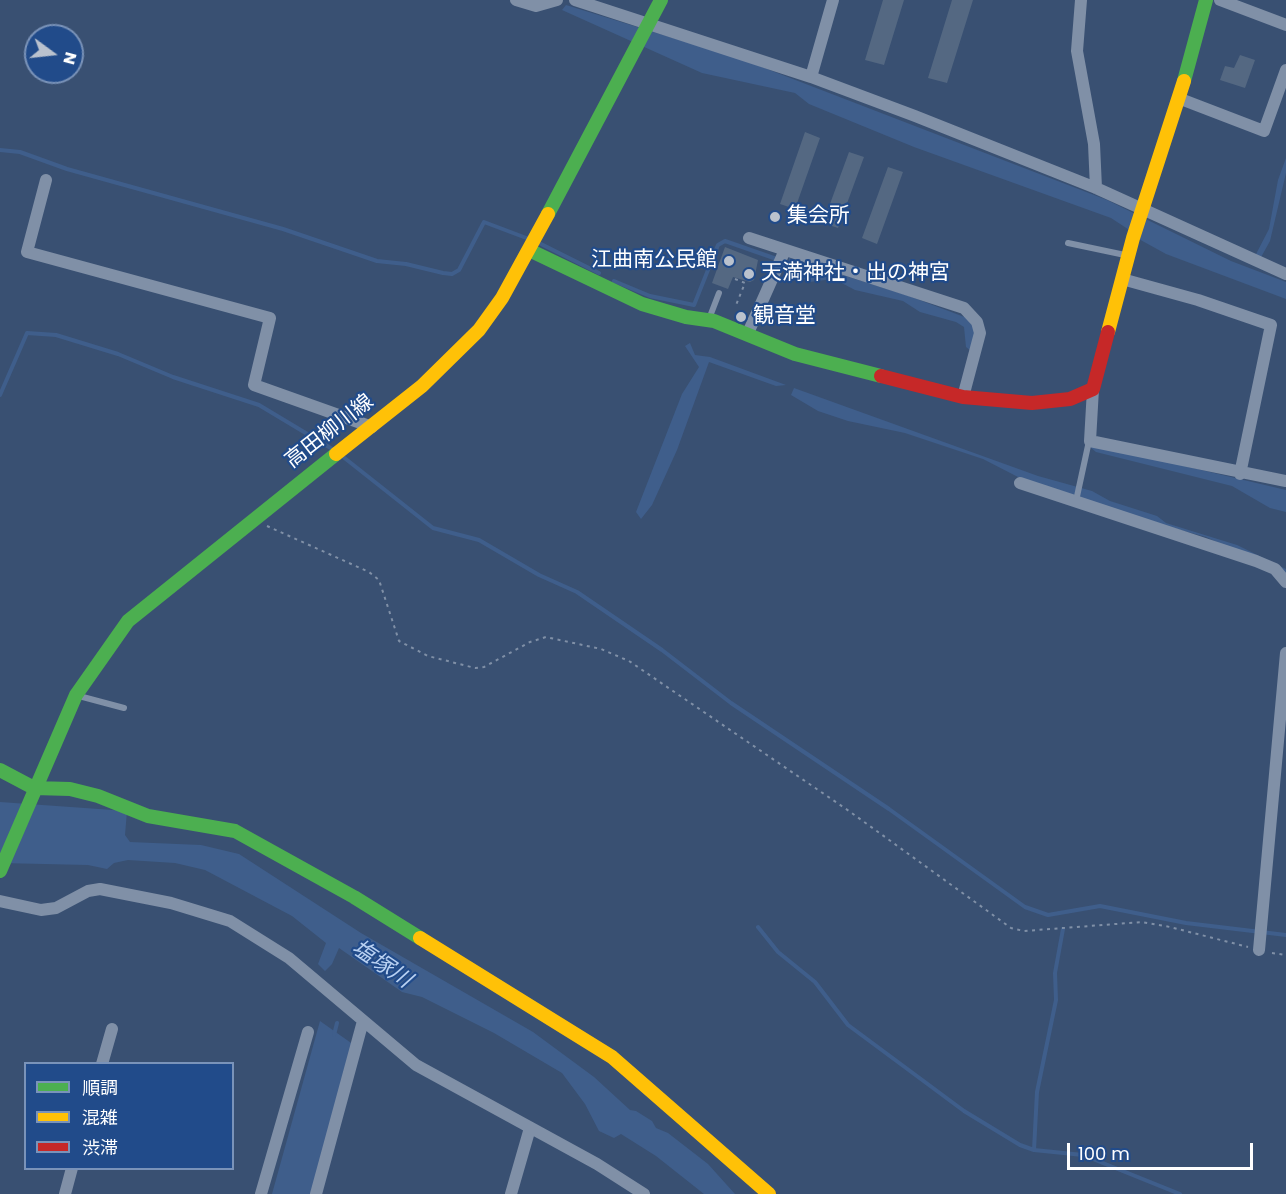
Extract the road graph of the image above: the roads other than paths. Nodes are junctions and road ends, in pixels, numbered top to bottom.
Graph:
1 (516, 0) edge
2 (557, 0) edge
3 (575, 0) edge
4 (661, 0) edge
5 (833, 0) edge
6 (1081, 0) edge
7 (1206, 0) edge
8 (1220, 0) edge
9 (1286, 25) edge
10 (647, 26) junction
11 (1286, 70) edge
12 (812, 77) junction
13 (1178, 98) junction
14 (46, 180) dead end
15 (1096, 189) junction
16 (1143, 212) junction
17 (749, 238) dead end
18 (533, 243) junction
19 (1068, 243) dead end
20 (784, 253) junction
21 (1128, 256) junction
22 (1286, 274) edge
23 (1122, 279) junction
24 (719, 292) dead end
25 (709, 320) junction
26 (748, 333) junction
27 (1093, 389) junction
28 (963, 397) junction
29 (372, 427) junction
30 (1089, 441) junction
31 (1240, 474) junction
32 (1286, 481) edge
33 (1020, 483) dead end
34 (1076, 501) junction
35 (1286, 582) edge
36 (1286, 653) edge
37 (76, 695) junction
38 (124, 708) dead end
39 (0, 770) edge
40 (32, 793) junction
41 (0, 871) edge
42 (0, 901) edge
43 (1259, 950) road end
44 (363, 1021) junction
45 (112, 1029) dead end
46 (308, 1032) dead end
47 (103, 1062) edge
48 (530, 1128) junction
49 (71, 1170) edge
50 (65, 1194) edge
51 (261, 1194) edge
52 (316, 1194) edge
53 (511, 1194) edge
54 (644, 1194) edge
55 (769, 1194) edge

1 - 2 street
3 - 10 street
4 - 10 street, 高田柳川線
5 - 12 street
6 - 15 street
7 - 13 street
8 - 9 street
10 - 12 street
10 - 18 street, 高田柳川線
11 - 13 street
12 - 15 street
13 - 16 street
14 - 29 street
15 - 16 street
16 - 21 street
16 - 22 street
17 - 20 street
18 - 25 street
18 - 29 street, 高田柳川線
19 - 21 lane
20 - 26 street
20 - 28 street
21 - 23 street
23 - 27 street
23 - 31 street
24 - 25 lane
25 - 26 street
26 - 28 street
27 - 28 street
27 - 30 street
29 - 37 street, 高田柳川線
30 - 31 street
30 - 34 lane
31 - 32 street
33 - 34 street
34 - 35 street
36 - 43 street
37 - 38 lane
37 - 40 street, 高田柳川線
39 - 40 street
40 - 41 street, 高田柳川線
40 - 55 street
42 - 44 street
44 - 48 street
44 - 52 street
45 - 47 street
46 - 51 street
48 - 53 street
48 - 54 street
49 - 50 street

